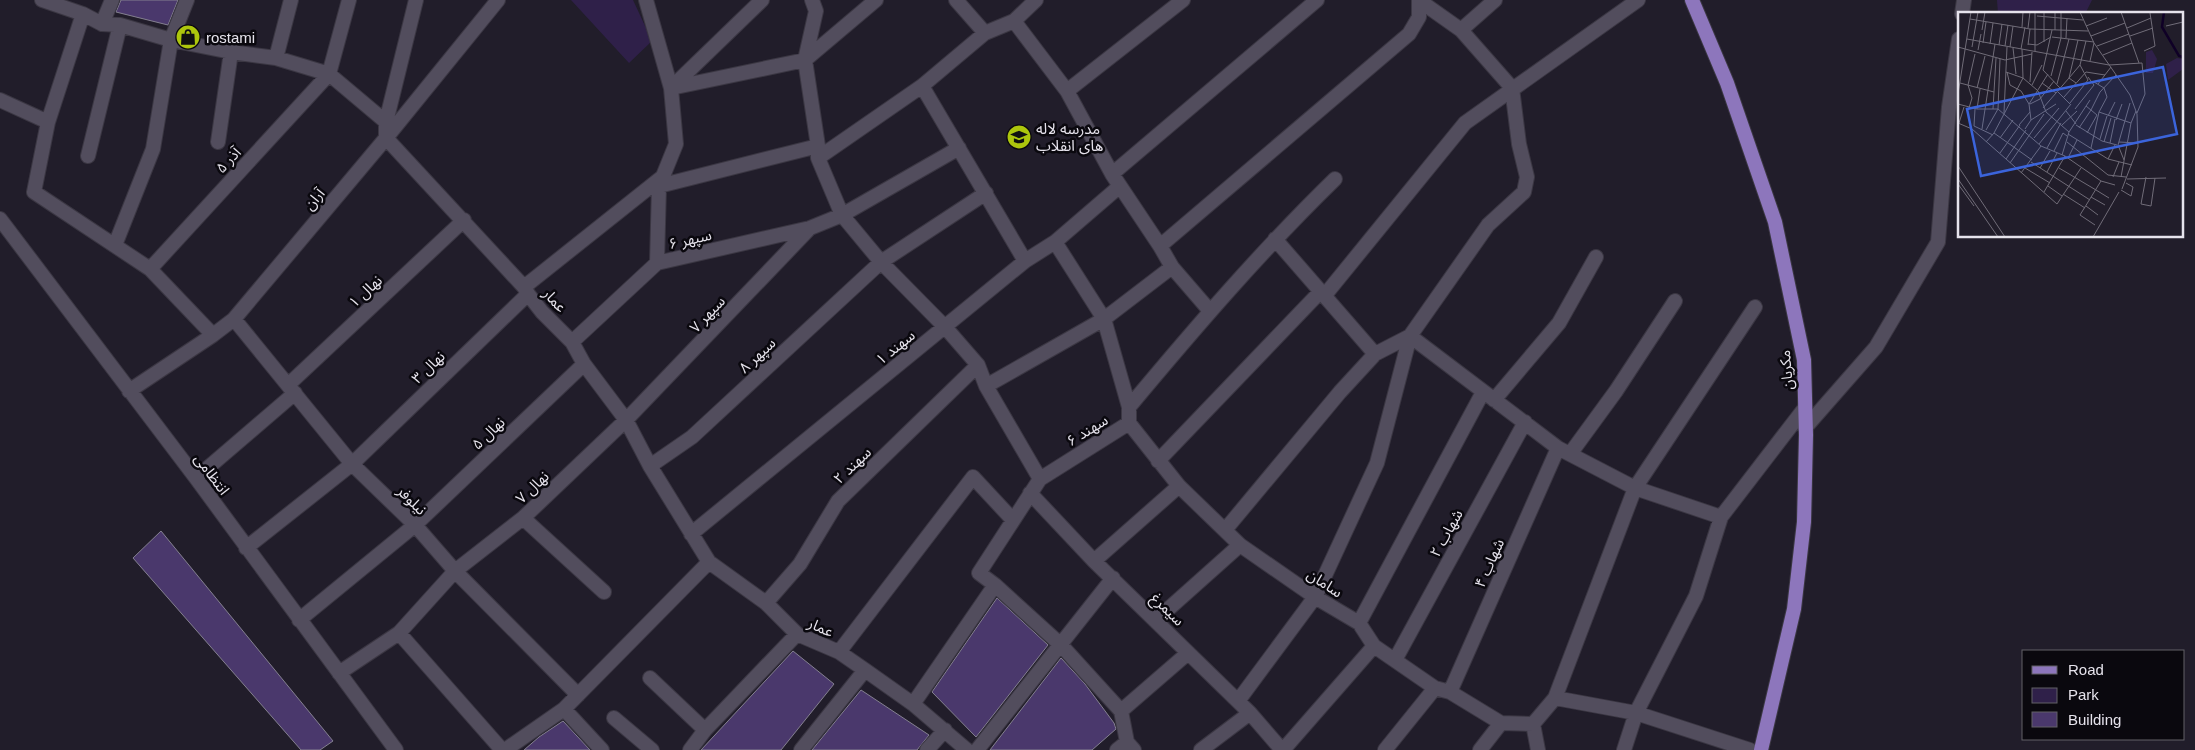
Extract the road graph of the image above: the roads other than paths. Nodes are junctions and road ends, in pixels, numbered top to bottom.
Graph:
1 (42, 0) edge
2 (112, 0) edge
3 (187, 0) edge
4 (291, 0) edge
5 (349, 0) edge
6 (416, 0) edge
7 (498, 0) edge
8 (646, 0) edge
9 (762, 0) edge
10 (812, 0) edge
11 (876, 0) edge
12 (956, 0) edge
13 (1036, 0) edge
14 (1183, 0) edge
15 (1317, 0) edge
16 (1420, 0) edge
17 (1495, 0) edge
18 (1638, 0) edge
19 (1692, 0) edge
20 (83, 14) junction
21 (1014, 21) junction
22 (102, 24) junction
23 (120, 25) junction
24 (1461, 30) junction
25 (985, 33) junction
26 (172, 40) junction
27 (1958, 46) edge
28 (231, 52) junction
29 (276, 58) junction
30 (805, 60) junction
31 (329, 74) junction
32 (922, 86) junction
33 (671, 88) junction
34 (1512, 88) junction
35 (1067, 91) junction
36 (0, 100) edge
37 (48, 122) junction
38 (386, 122) junction
39 (386, 138) junction
40 (218, 142) dead end
41 (959, 148) junction
42 (818, 152) junction
43 (88, 156) dead end
44 (1112, 174) junction
45 (1335, 179) dead end
46 (660, 182) junction
47 (1120, 186) junction
48 (986, 193) junction
49 (842, 215) junction
50 (0, 219) edge
51 (464, 220) junction
52 (810, 228) junction
53 (1275, 239) junction
54 (111, 242) junction
55 (1055, 242) junction
56 (1160, 246) junction
57 (1596, 257) dead end
58 (1025, 261) junction
59 (881, 262) junction
60 (658, 263) junction
61 (1172, 267) junction
62 (150, 269) junction
63 (526, 291) junction
64 (1323, 293) junction
65 (1675, 301) dead end
66 (1755, 307) dead end
67 (1210, 311) junction
68 (1104, 318) junction
69 (234, 319) junction
70 (945, 327) junction
71 (213, 335) junction
72 (1410, 336) junction
73 (572, 342) junction
74 (1375, 354) junction
75 (584, 364) junction
76 (978, 365) junction
77 (986, 386) junction
78 (291, 389) junction
79 (129, 391) junction
80 (1489, 396) junction
81 (1129, 407) junction
82 (1804, 409) junction
83 (626, 420) junction
84 (1525, 422) junction
85 (1128, 423) junction
86 (1805, 428) junction
87 (1564, 451) junction
88 (1158, 461) junction
89 (352, 464) junction
90 (650, 466) junction
91 (196, 478) junction
92 (1040, 479) junction
93 (1179, 486) junction
94 (1635, 488) junction
95 (1030, 493) junction
96 (1721, 517) junction
97 (523, 518) junction
98 (1013, 520) junction
99 (415, 525) junction
100 (1225, 530) junction
101 (691, 534) junction
102 (1240, 545) junction
103 (246, 548) junction
104 (1094, 561) junction
105 (709, 562) junction
106 (455, 571) junction
107 (1113, 578) junction
108 (995, 585) junction
109 (604, 592) dead end
110 (1315, 598) junction
111 (766, 603) junction
112 (299, 620) junction
113 (1156, 620) junction
114 (1360, 623) junction
115 (399, 633) junction
116 (797, 634) junction
117 (1061, 645) junction
118 (1374, 646) junction
119 (839, 652) junction
120 (1188, 653) junction
121 (1395, 660) junction
122 (865, 670) junction
123 (339, 673) junction
124 (650, 678) dead end
125 (1435, 688) junction
126 (1450, 692) junction
127 (578, 695) junction
128 (1554, 698) junction
129 (1238, 701) junction
130 (912, 704) junction
131 (564, 709) junction
132 (1121, 711) junction
133 (1250, 713) junction
134 (1636, 713) junction
135 (614, 718) dead end
136 (1502, 723) junction
137 (1533, 724) junction
138 (705, 730) junction
139 (945, 730) junction
140 (1126, 747) edge
141 (396, 750) edge
142 (503, 750) edge
143 (602, 750) edge
144 (652, 750) edge
145 (690, 750) edge
146 (801, 750) edge
147 (927, 750) edge
148 (967, 750) edge
149 (977, 750) edge
150 (1201, 750) edge
151 (1283, 750) edge
152 (1385, 750) edge
153 (1480, 750) edge
154 (1538, 750) edge
155 (1624, 750) edge
156 (1750, 750) edge
157 (1761, 750) edge

1 - 20 street
2 - 22 street
3 - 26 street
4 - 29 street
5 - 31 street
6 - 38 street
7 - 39 street, آران
8 - 33 street
9 - 33 street
10 - 30 street
11 - 30 street
12 - 25 street
13 - 21 street
14 - 35 street
15 - 44 street
16 - 24 street
16 - 56 street
17 - 24 street
18 - 34 street
19 - 82 main road, مکریان
20 - 22 street
20 - 37 street
21 - 25 street
21 - 35 street
22 - 23 street
23 - 26 street
23 - 43 street
24 - 34 street
25 - 32 street
26 - 28 street
26 - 54 street
27 - 86 street
28 - 29 street
28 - 40 street
29 - 31 street
30 - 33 street
30 - 42 street
31 - 38 street
31 - 62 street, آذر ۵
32 - 41 street
32 - 42 street
33 - 46 street
34 - 64 street
34 - 72 street
35 - 44 street
36 - 37 street
37 - 54 street
38 - 39 street
39 - 51 street, عمار
39 - 69 street, آران
41 - 48 street
41 - 49 street, سپهر ۶
42 - 46 street
42 - 49 street
44 - 47 street
45 - 53 street
46 - 60 street
46 - 63 street, نهال ۳
47 - 55 street, سهند ۱
47 - 56 street
48 - 58 street
48 - 59 street, سپهر ۸
49 - 52 street, سپهر ۶
49 - 59 street
50 - 79 street, انتظامی
51 - 63 street, عمار
51 - 78 street, نهال ۱
52 - 60 street, سپهر ۶
52 - 83 street, سپهر ۷
53 - 64 street
53 - 67 street
54 - 62 street
55 - 58 street, سهند ۱
55 - 68 street, سهند ۶
56 - 61 street
57 - 80 street
58 - 70 street, سهند ۱
59 - 70 street
59 - 90 street, سپهر ۸
60 - 73 street, سپهر ۶
61 - 67 street
61 - 68 street
62 - 71 street
63 - 73 street, عمار
63 - 89 street, نهال ۳
64 - 74 street
64 - 88 street
65 - 87 street, شهاب ۴
66 - 94 street
67 - 81 street
68 - 77 street
68 - 81 street, سهند ۶
69 - 71 street, آران
69 - 78 street, نیلوفر
70 - 76 street
70 - 101 street, سهند ۱
71 - 79 street, آران
72 - 74 street
72 - 80 street
72 - 110 street
73 - 75 street, عمار
74 - 100 street
75 - 83 street, عمار
75 - 99 street, نهال ۵
76 - 77 street
76 - 111 street, سهند ۲
77 - 92 street
78 - 89 street, نیلوفر
78 - 91 street, نهال ۱
79 - 91 street, انتظامی
80 - 84 street
80 - 114 street
81 - 85 street, سهند ۶
82 - 86 main road, مکریان
82 - 96 street
83 - 90 street, عمار
83 - 97 street, نهال ۷
84 - 87 street
84 - 121 street, شهاب ۲
85 - 88 street, سامان
85 - 92 street, سهند ۶
86 - 157 main road, مکریان
87 - 94 street
87 - 126 street, شهاب ۴
88 - 93 street, سامان
89 - 99 street, نیلوفر
89 - 103 street, نهال ۳
90 - 101 street, عمار
91 - 103 street, انتظامی
92 - 95 street, سهند ۶
93 - 100 street, سامان
93 - 104 street
94 - 96 street
94 - 128 street
95 - 98 street, سهند ۶
95 - 104 street, سیمرغ
96 - 134 street
97 - 106 street, نهال ۷
97 - 109 street
98 - 108 street, سهند ۶
98 - 119 street
99 - 106 street, نیلوفر
99 - 112 street, نهال ۵
100 - 102 street, سامان
101 - 105 street, عمار
102 - 110 street, سامان
102 - 113 street
103 - 112 street, انتظامی
104 - 107 street, سیمرغ
105 - 111 street, عمار
105 - 127 street
106 - 115 street, نهال ۷
106 - 127 street, نیلوفر
107 - 113 street, سیمرغ
107 - 117 street
108 - 117 street
108 - 130 street
110 - 114 street, سامان
110 - 129 street
111 - 116 street, عمار
112 - 123 street, انتظامی
113 - 120 street, سیمرغ
114 - 118 street, سامان
115 - 123 street, نهال ۷
115 - 142 street
116 - 119 street, عمار
116 - 138 street
117 - 132 street
117 - 149 street
118 - 121 street, سامان
118 - 151 street
119 - 122 street, عمار
120 - 129 street, سیمرغ
120 - 132 street
121 - 125 street, سامان
122 - 130 street, عمار
122 - 146 street
123 - 141 street, انتظامی
124 - 138 street
125 - 126 street, سامان
125 - 152 street
126 - 136 street, سامان
127 - 131 street
128 - 134 street
128 - 137 street
129 - 133 street, سیمرغ
130 - 139 street, عمار
131 - 142 street
131 - 143 street
132 - 140 street
133 - 150 street
133 - 151 street, سیمرغ
134 - 155 street
134 - 156 street
135 - 144 street
136 - 137 street, سامان
136 - 153 street
137 - 154 street
138 - 145 street
139 - 147 street
139 - 148 street, عمار

